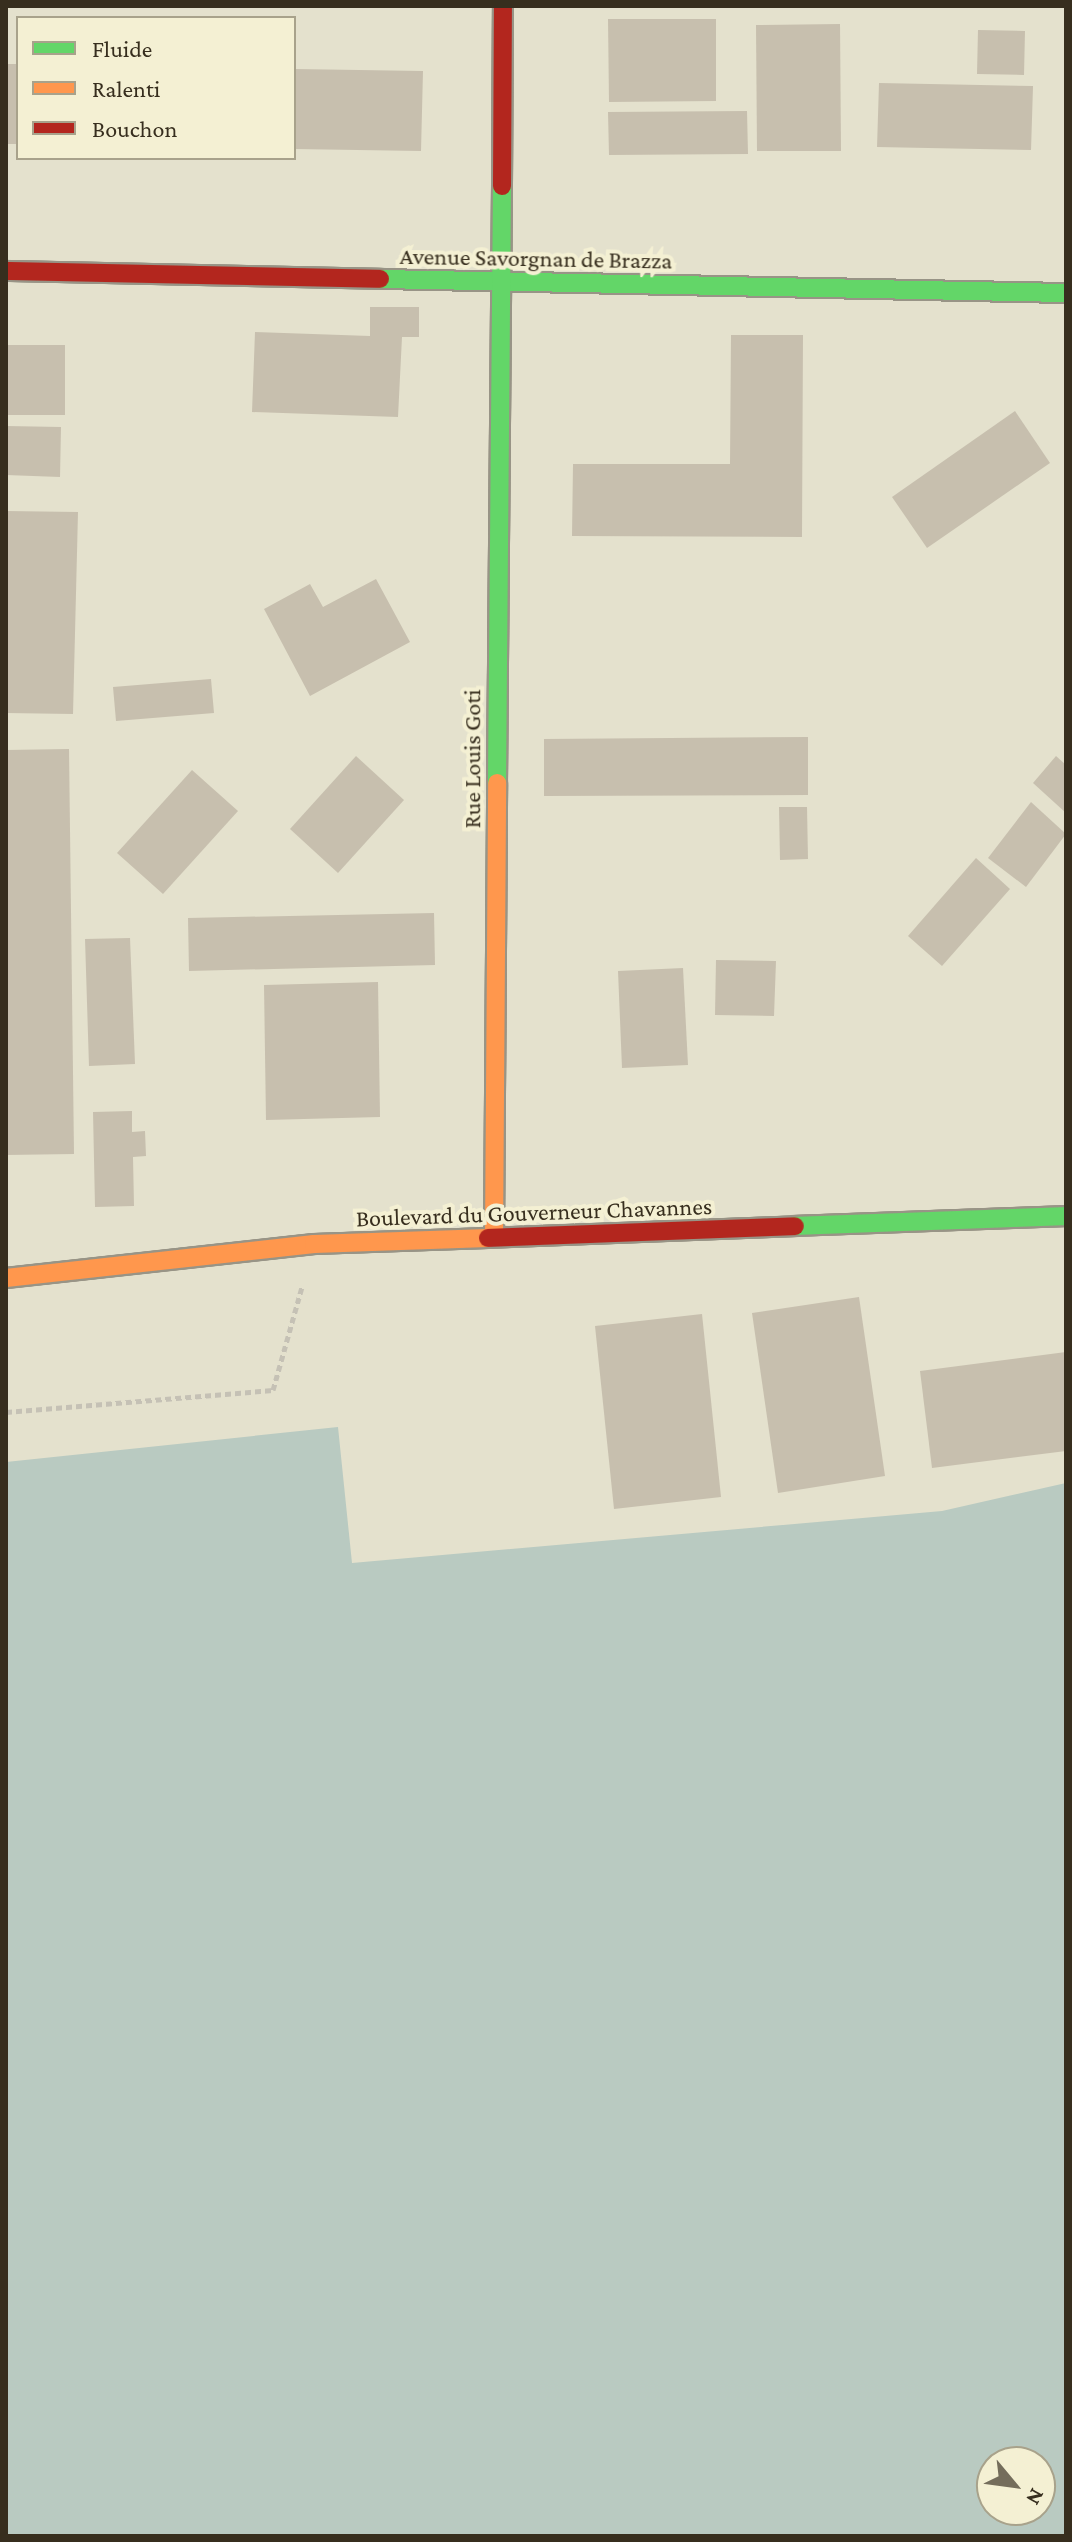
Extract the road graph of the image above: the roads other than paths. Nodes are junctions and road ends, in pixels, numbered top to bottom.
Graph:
1 (503, 6) edge
2 (6, 271) edge
3 (498, 282) junction
4 (1066, 293) edge
5 (1066, 1216) edge
6 (494, 1237) junction
7 (6, 1278) edge

1 - 3 street, Rue Louis Goti
2 - 3 street, Avenue Savorgnan de Brazza
3 - 4 street, Avenue Savorgnan de Brazza
3 - 6 street, Rue Louis Goti
5 - 6 street, Boulevard du Gouverneur Chavannes
6 - 7 street, Boulevard du Gouverneur Chavannes

